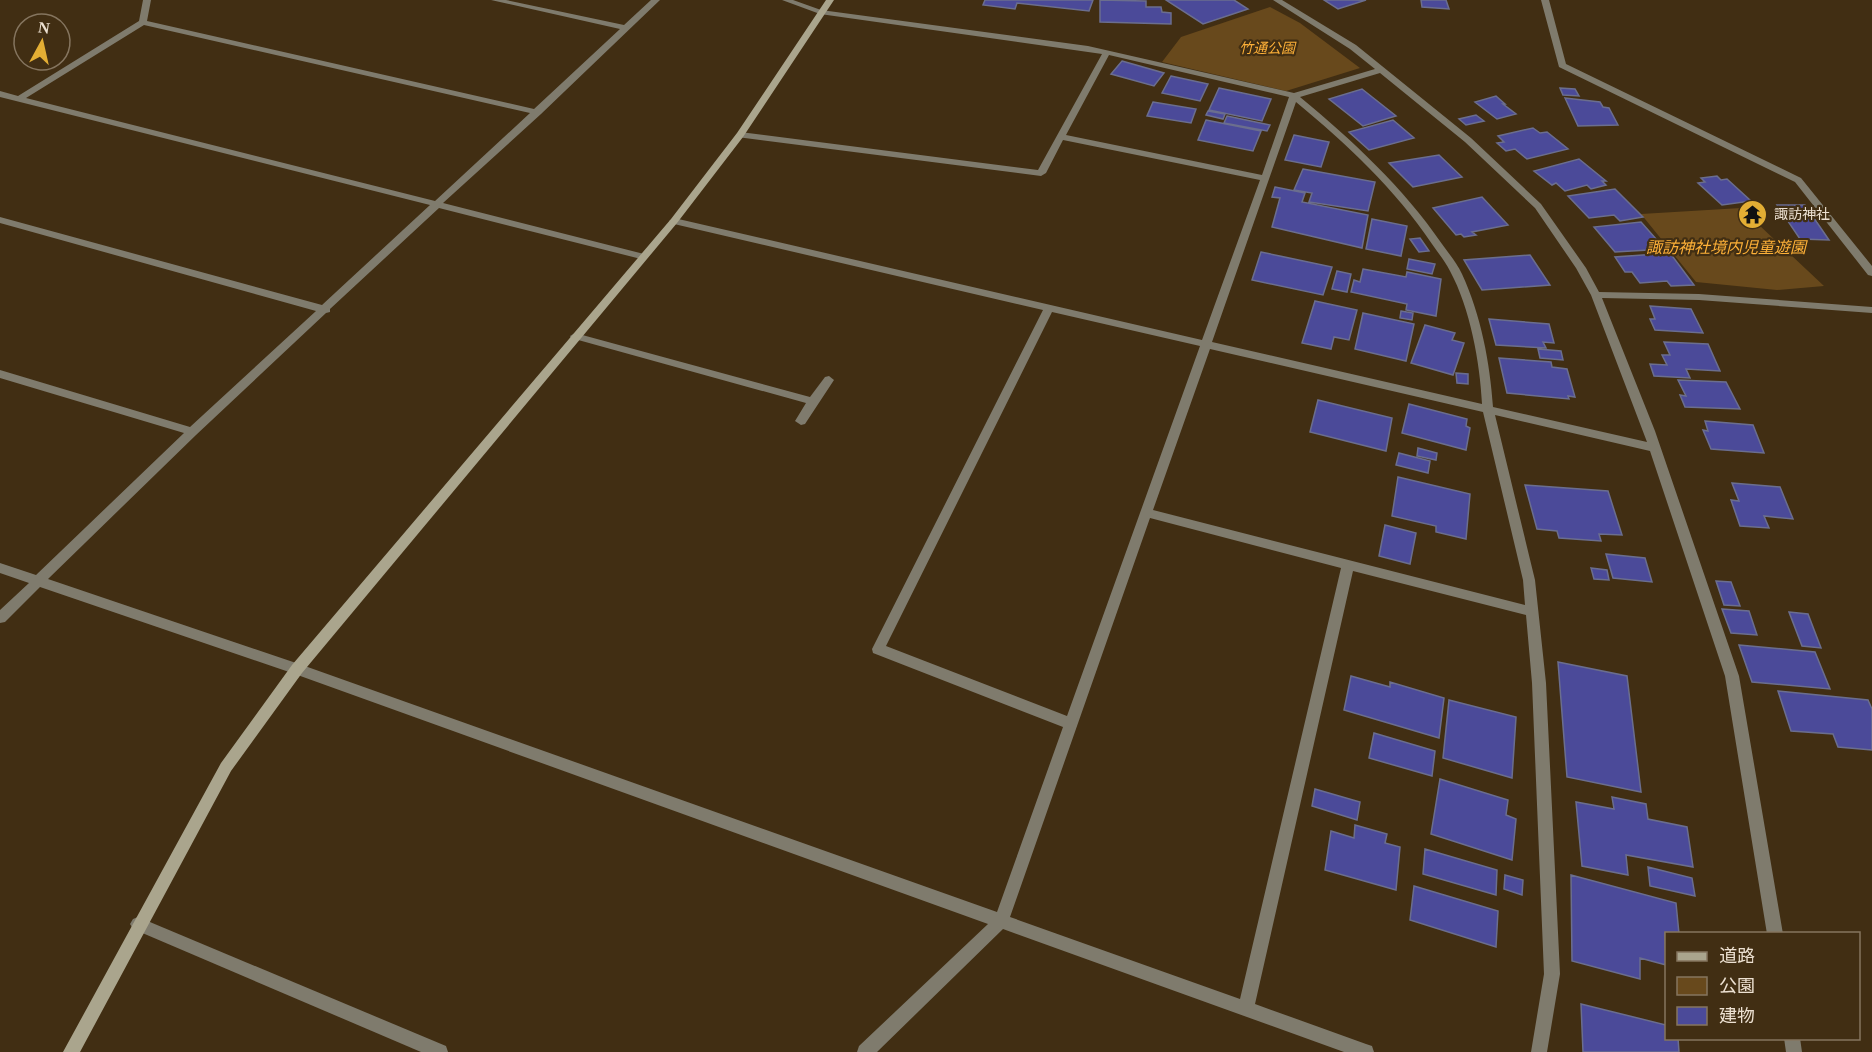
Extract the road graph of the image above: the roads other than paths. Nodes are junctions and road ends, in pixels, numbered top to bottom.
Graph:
1 (147, 0) edge
2 (495, 0) edge
3 (656, 0) edge
4 (786, 0) edge
5 (830, 0) edge
6 (1277, 0) edge
7 (1545, 0) edge
8 (820, 12) junction
9 (143, 22) junction
10 (626, 28) junction
11 (1107, 52) junction
12 (1381, 70) junction
13 (0, 94) edge
14 (1294, 96) junction
15 (20, 99) junction
16 (538, 112) junction
17 (740, 135) junction
18 (1061, 137) junction
19 (1265, 178) junction
20 (438, 204) junction
21 (0, 220) edge
22 (674, 221) junction
23 (641, 256) junction
24 (1872, 273) edge
25 (1596, 295) junction
26 (1049, 308) junction
27 (326, 310) junction
28 (1872, 310) edge
29 (575, 336) junction
30 (1207, 345) junction
31 (0, 374) edge
32 (829, 380) dead end
33 (813, 400) junction
34 (1488, 410) junction
35 (801, 422) dead end
36 (192, 432) junction
37 (1654, 448) junction
38 (1146, 513) junction
39 (1348, 565) junction
40 (0, 568) edge
41 (38, 582) junction
42 (1533, 612) junction
43 (0, 618) edge
44 (297, 669) junction
45 (1072, 724) junction
46 (1001, 921) junction
47 (138, 924) junction
48 (1775, 932) edge
49 (1246, 1009) junction
50 (71, 1052) edge
51 (440, 1052) edge
52 (865, 1052) edge
53 (1366, 1052) edge
54 (1539, 1052) edge

1 - 9 street
2 - 10 street
3 - 10 street
4 - 8 street
5 - 8 street
6 - 12 street
7 - 24 street
8 - 11 street
8 - 17 street
9 - 15 street
9 - 16 street
10 - 16 street
11 - 14 street
11 - 18 street
12 - 14 street
12 - 25 street
13 - 15 street
14 - 19 street
14 - 34 street
15 - 20 street
16 - 20 street
17 - 18 street
17 - 22 street
18 - 19 street
19 - 30 street
20 - 23 street
20 - 27 street
21 - 27 street
22 - 23 street
22 - 26 street
23 - 29 street
25 - 28 street
25 - 37 street
26 - 30 street
26 - 45 street
27 - 36 street
29 - 33 street
29 - 44 street
30 - 34 street
30 - 38 street
31 - 36 street
32 - 33 street
33 - 35 street
34 - 37 street
34 - 42 street
36 - 41 street
37 - 48 street
38 - 39 street
38 - 45 street
39 - 42 street
39 - 49 street
40 - 41 street
41 - 43 street
41 - 44 street
42 - 54 street
44 - 46 street
44 - 47 street
45 - 46 street
46 - 49 street
46 - 52 street
47 - 50 street
47 - 51 street
49 - 53 street

